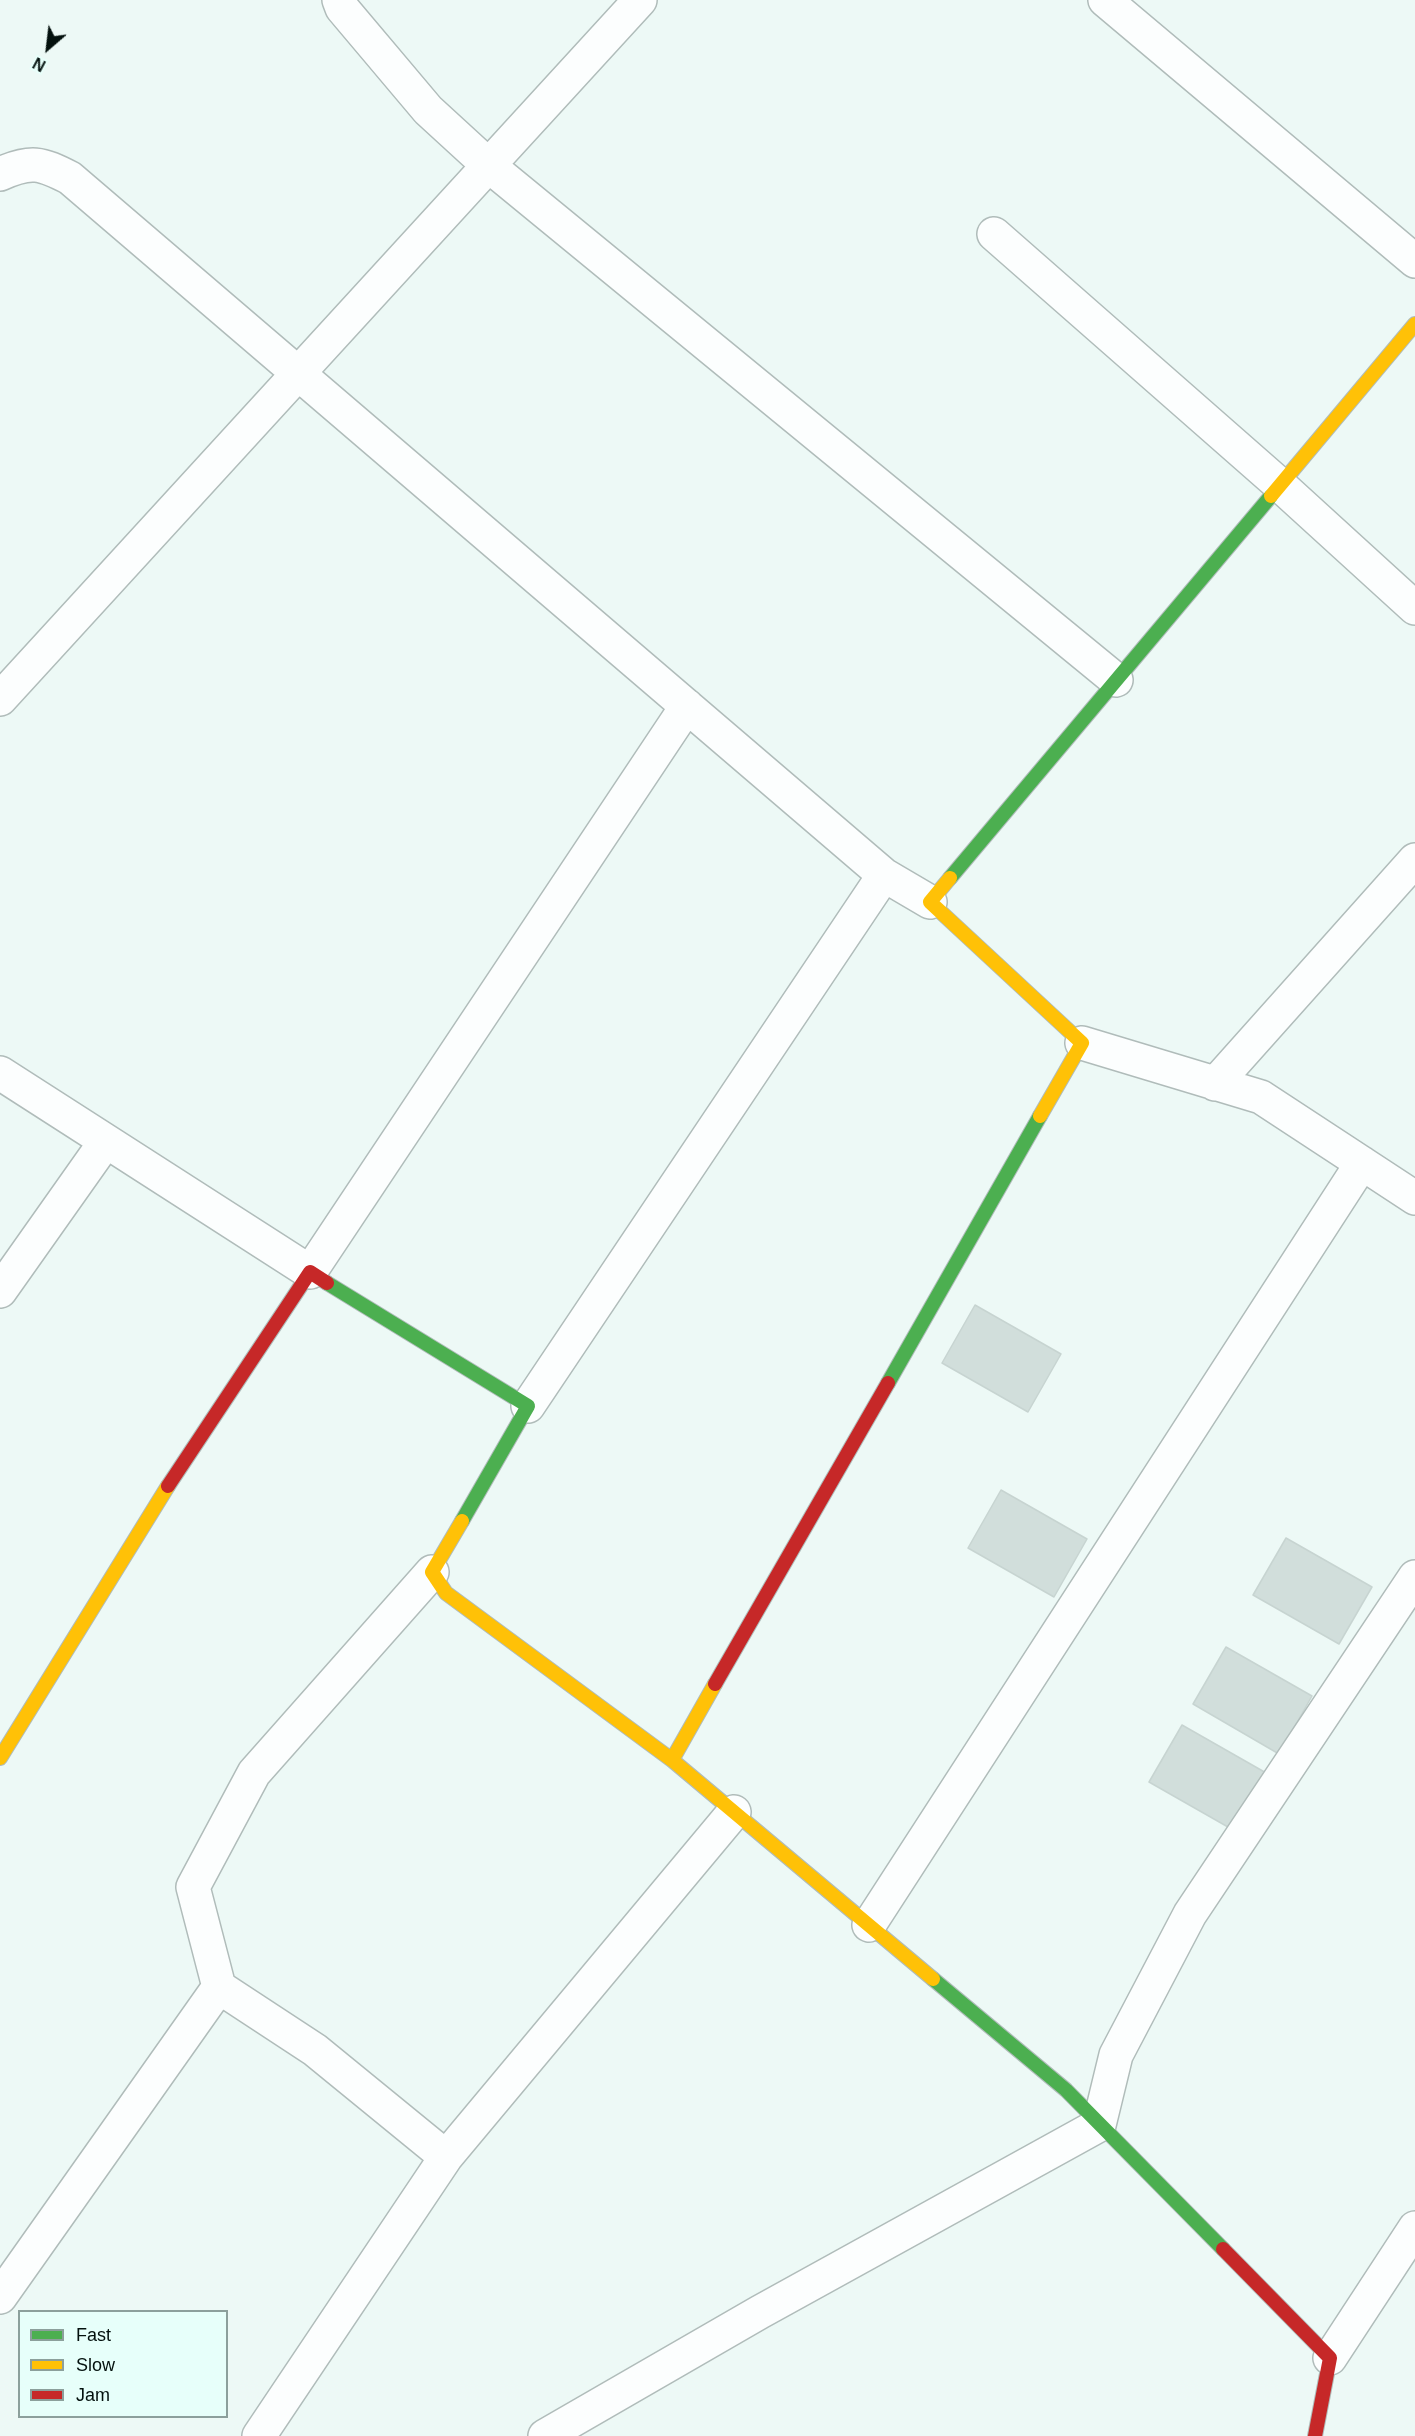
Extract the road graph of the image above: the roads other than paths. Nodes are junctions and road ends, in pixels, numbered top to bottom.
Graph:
1 (339, 0) edge
2 (640, 0) edge
3 (1105, 0) edge
4 (488, 165) junction
5 (0, 174) edge
6 (994, 234) dead end
7 (1415, 261) edge
8 (1415, 324) edge
9 (299, 373) junction
10 (1280, 485) junction
11 (1415, 608) edge
12 (1116, 680) junction
13 (0, 699) edge
14 (687, 706) junction
15 (1415, 860) edge
16 (884, 875) junction
17 (930, 902) junction
18 (1082, 1043) junction
19 (0, 1073) edge
20 (1215, 1084) junction
21 (106, 1141) junction
22 (1362, 1163) junction
23 (1415, 1198) edge
24 (310, 1272) junction
25 (0, 1292) edge
26 (528, 1406) junction
27 (432, 1572) junction
28 (1415, 1577) edge
29 (0, 1758) edge
30 (672, 1760) junction
31 (734, 1812) junction
32 (869, 1925) junction
33 (219, 1987) junction
34 (1099, 2125) junction
35 (446, 2157) junction
36 (1415, 2228) edge
37 (0, 2297) edge
38 (1330, 2358) junction
39 (259, 2436) edge
40 (545, 2436) edge
41 (1315, 2436) edge

1 - 4 street
2 - 4 street
3 - 7 street
4 - 9 street
4 - 12 street
5 - 9 street
6 - 10 street
8 - 10 street
9 - 13 street
9 - 14 street
10 - 11 street
10 - 12 street
12 - 17 street
14 - 16 street
14 - 24 street
15 - 20 street
16 - 17 street
16 - 26 street
17 - 18 street
18 - 20 street
18 - 30 street
19 - 21 street
20 - 22 street
21 - 24 street
21 - 25 street
22 - 23 street
22 - 32 street
24 - 26 street
24 - 29 street
26 - 27 street
27 - 30 street
27 - 33 street
28 - 34 street
30 - 31 street
31 - 32 street
31 - 35 street
32 - 34 street
33 - 35 street
33 - 37 street
34 - 38 street
34 - 40 street
35 - 39 street
36 - 38 street
38 - 41 street

